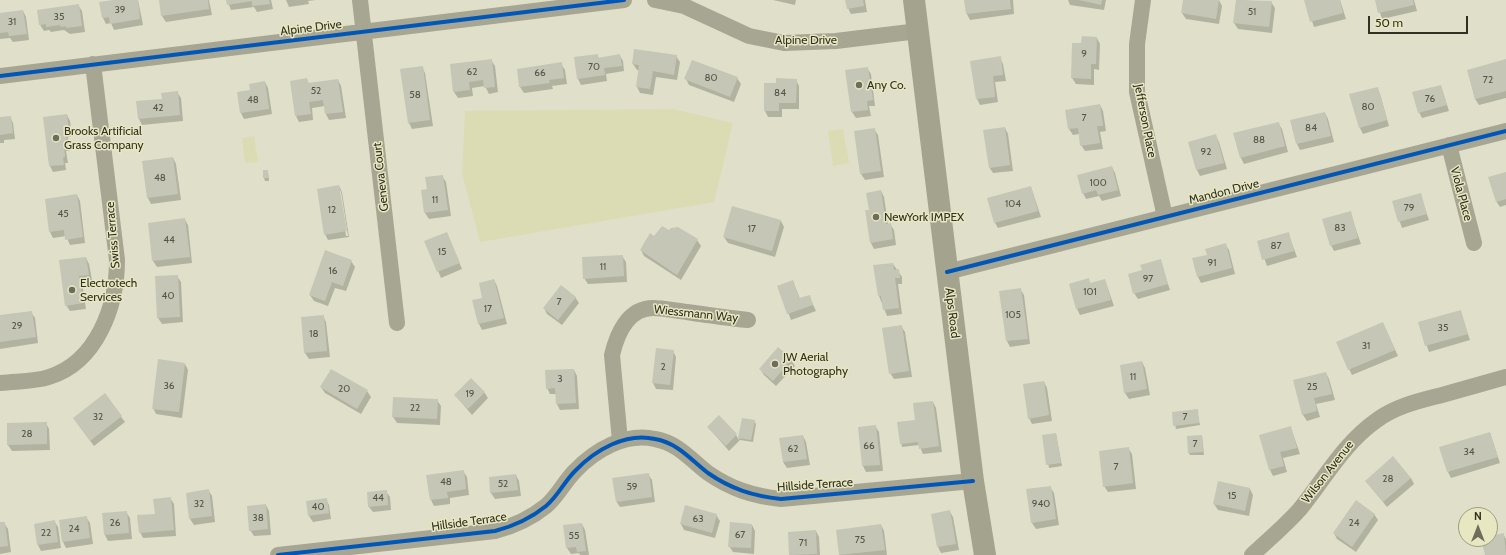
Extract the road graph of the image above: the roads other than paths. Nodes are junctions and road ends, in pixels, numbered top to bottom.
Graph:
1 (360, 0) edge
2 (624, 0) edge
3 (654, 0) edge
4 (914, 0) edge
5 (1144, 0) edge
6 (918, 31) junction
7 (364, 32) junction
8 (93, 64) junction
9 (0, 76) edge
10 (1506, 131) edge
11 (1448, 145) junction
12 (1166, 217) junction
13 (1474, 243) dead end
14 (947, 272) junction
15 (748, 320) dead end
16 (396, 322) dead end
17 (1506, 377) edge
18 (0, 383) edge
19 (620, 441) junction
20 (973, 481) junction
21 (304, 554) edge
22 (278, 555) edge
23 (984, 555) edge
24 (1252, 555) edge

1 - 7 street, Geneva Court
2 - 7 street, Alpine Drive
3 - 6 street, Alpine Drive
4 - 6 main road, Alps Road
5 - 12 street, Jefferson Place
6 - 14 main road, Alps Road
7 - 8 street, Alpine Drive
7 - 16 street, Geneva Court
8 - 9 street, Alpine Drive
8 - 18 street, Swiss Terrace
10 - 11 street, Mandon Drive
11 - 12 street, Mandon Drive
11 - 13 street, Viola Place
12 - 14 street, Mandon Drive
14 - 20 main road, Alps Road
15 - 19 street, Wiessmann Way
17 - 24 street, Wilson Avenue
19 - 20 street, Hillside Terrace
19 - 21 street, Hillside Terrace
20 - 23 main road, Alps Road
21 - 22 street, Hillside Terrace

